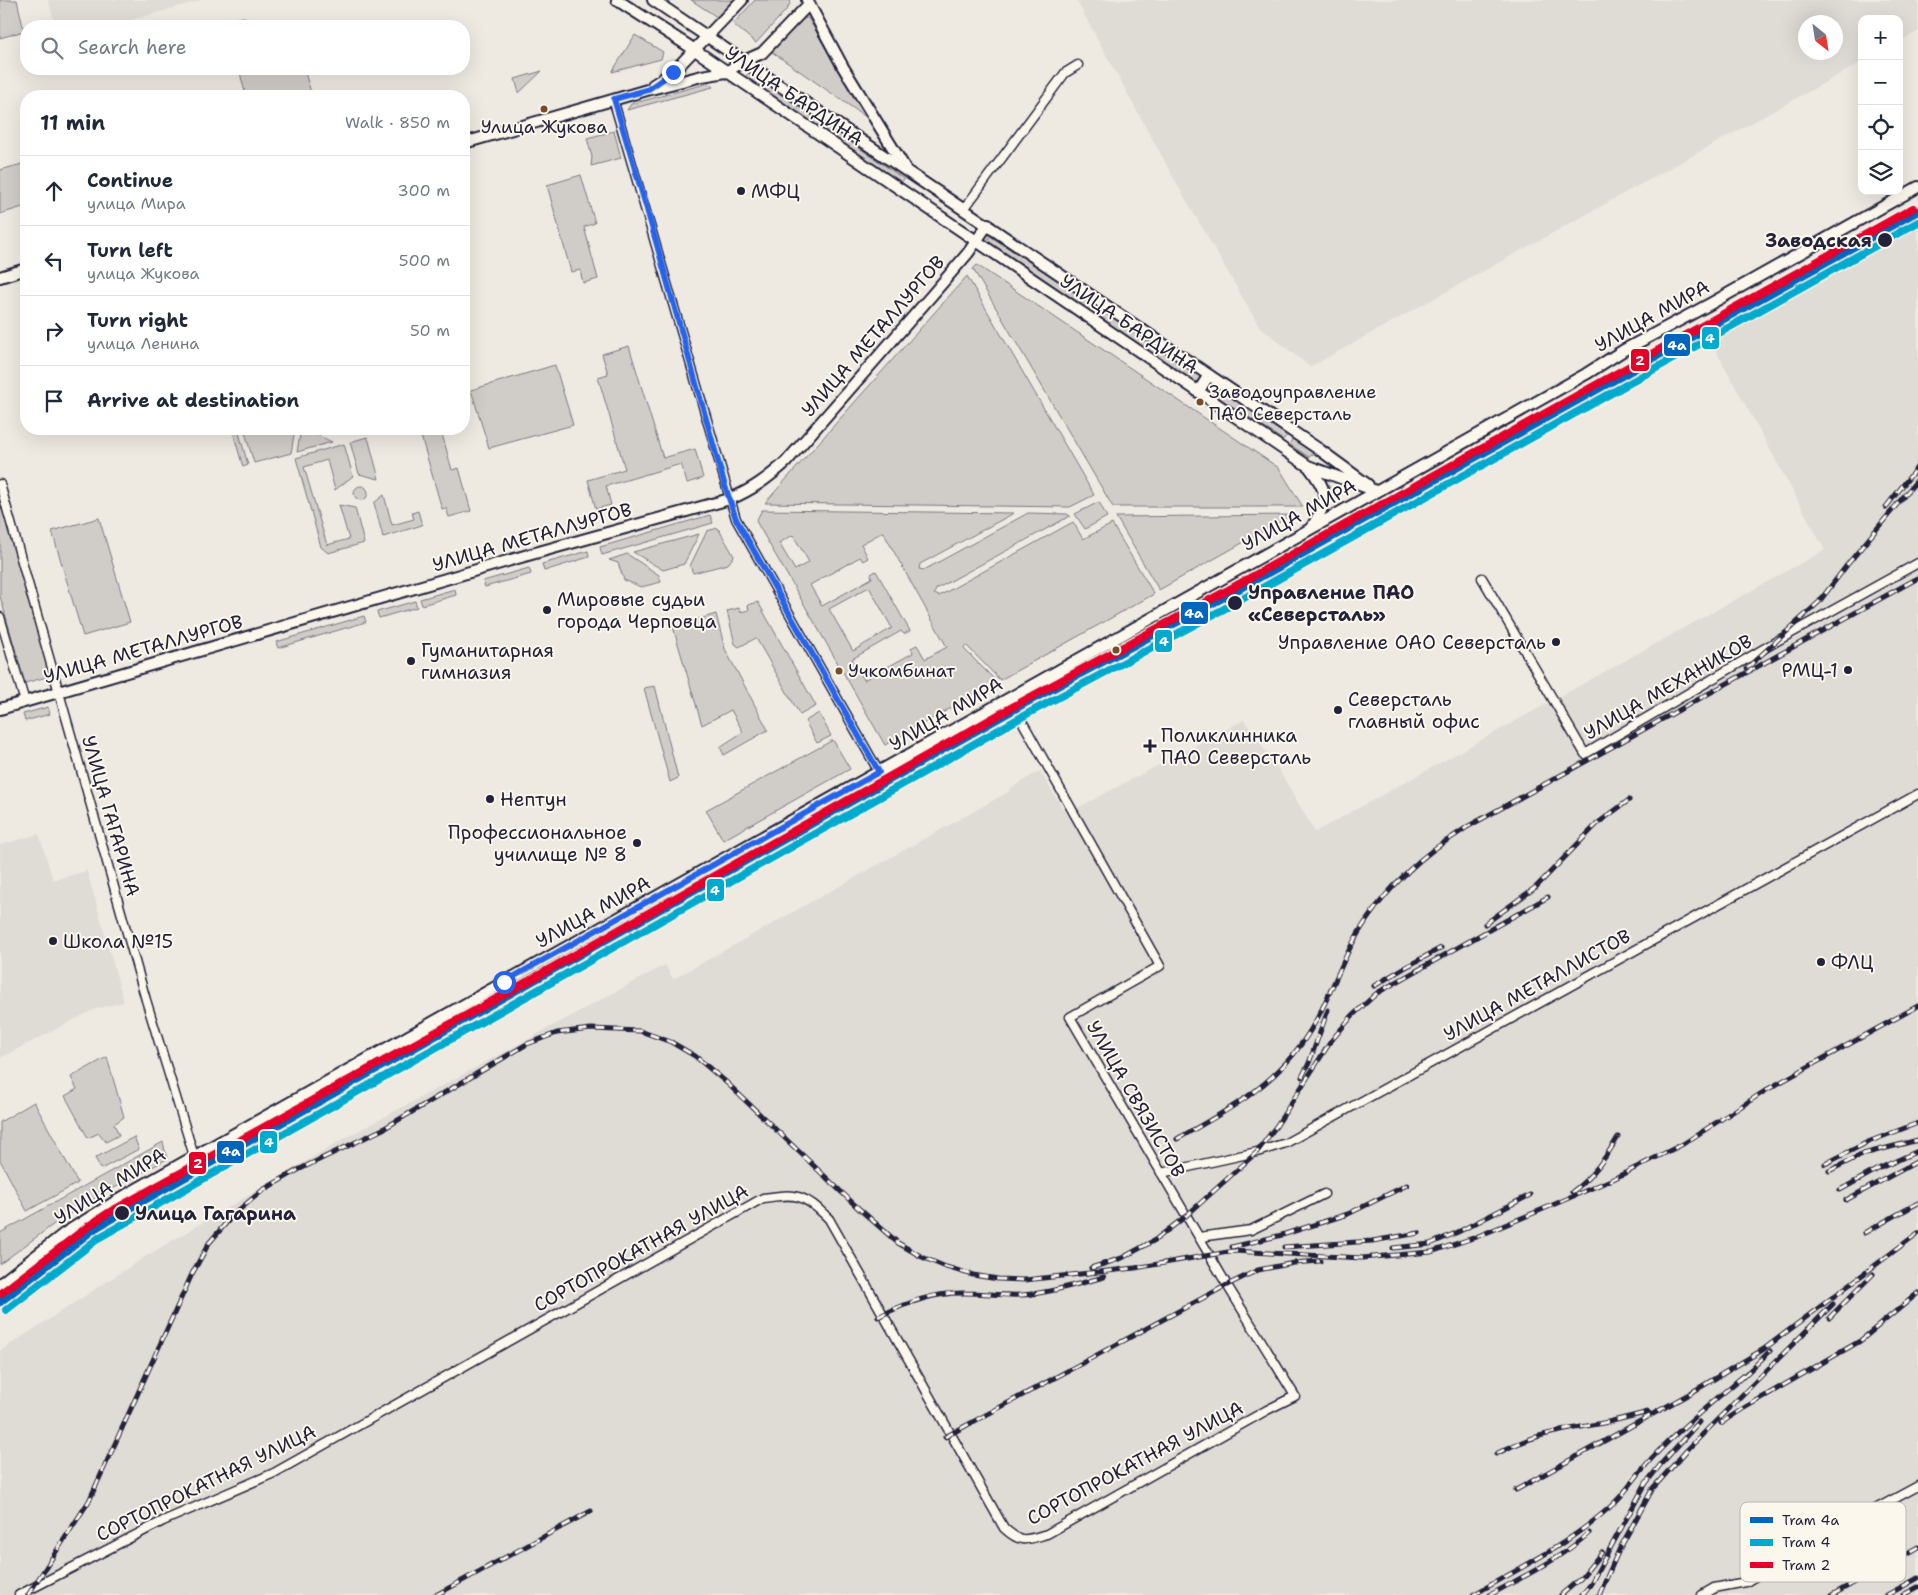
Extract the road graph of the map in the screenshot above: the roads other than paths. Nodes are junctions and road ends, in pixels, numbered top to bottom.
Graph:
1 (617, 0) edge
2 (653, 0) edge
3 (742, 0) edge
4 (808, 2) edge
5 (709, 36) junction
6 (695, 50) junction
7 (744, 60) junction
8 (1078, 65) dead end
9 (726, 72) junction
10 (647, 90) junction
11 (614, 99) junction
12 (470, 141) edge
13 (909, 172) junction
14 (1918, 187) edge
15 (964, 209) junction
16 (988, 224) junction
17 (976, 242) junction
18 (20, 271) edge
19 (0, 277) edge
20 (1210, 375) junction
21 (1198, 392) junction
22 (1308, 466) junction
23 (0, 484) edge
24 (1376, 491) junction
25 (730, 499) junction
26 (1312, 527) junction
27 (1918, 563) edge
28 (1482, 578) dead end
29 (0, 617) edge
30 (60, 692) junction
31 (1009, 698) junction
32 (25, 702) junction
33 (0, 709) edge
34 (879, 772) junction
35 (1918, 794) edge
36 (194, 1156) junction
37 (1161, 1173) junction
38 (1324, 1194) dead end
39 (1199, 1237) junction
40 (0, 1284) edge
41 (1295, 1396) joint
42 (1918, 1486) edge
43 (1888, 1502) edge
44 (1746, 1582) edge
45 (19, 1595) edge
46 (1702, 1595) edge

1 - 6 main road, УЛИЦА БАРДИНА
2 - 5 main road, УЛИЦА БАРДИНА
3 - 5 main road
4 - 7 main road
4 - 13 main road
5 - 6 main road
5 - 7 main road, УЛИЦА БАРДИНА
6 - 9 main road, УЛИЦА БАРДИНА
6 - 10 main road
7 - 9 main road
7 - 13 main road, УЛИЦА БАРДИНА
8 - 15 street
9 - 10 main road
9 - 17 main road, УЛИЦА БАРДИНА
10 - 11 main road
11 - 12 main road
11 - 25 street
13 - 15 main road, УЛИЦА БАРДИНА
14 - 24 main road, УЛИЦА МИРА
15 - 16 main road, УЛИЦА БАРДИНА
16 - 17 main road, УЛИЦА МЕТАЛЛУРГОВ
16 - 20 main road, УЛИЦА БАРДИНА
17 - 21 main road, УЛИЦА БАРДИНА
17 - 25 main road, УЛИЦА МЕТАЛЛУРГОВ
18 - 19 main road
20 - 21 main road
20 - 24 main road, УЛИЦА БАРДИНА
21 - 22 main road, УЛИЦА БАРДИНА
22 - 24 main road, УЛИЦА БАРДИНА
22 - 26 main road
23 - 30 street, УЛИЦА ГАГАРИНА
24 - 26 main road, УЛИЦА МИРА
25 - 30 main road, УЛИЦА МЕТАЛЛУРГОВ
25 - 34 street
26 - 31 main road, УЛИЦА МИРА
27 - 28 street, УЛИЦА МЕХАНИКОВ
29 - 32 street
30 - 32 main road, УЛИЦА МЕТАЛЛУРГОВ
30 - 36 street, УЛИЦА ГАГАРИНА
31 - 34 main road, УЛИЦА МИРА
31 - 37 street, УЛИЦА СВЯЗИСТОВ
32 - 33 main road, УЛИЦА МЕТАЛЛУРГОВ
34 - 36 main road, УЛИЦА МИРА
35 - 37 street, УЛИЦА МЕТАЛЛИСТОВ
36 - 40 main road, УЛИЦА МИРА
37 - 39 street, УЛИЦА СВЯЗИСТОВ
38 - 39 street
39 - 41 street, УЛИЦА СВЯЗИСТОВ
41 - 45 street, СОРТОПРОКАТНАЯ УЛИЦА
42 - 43 street
44 - 46 street

